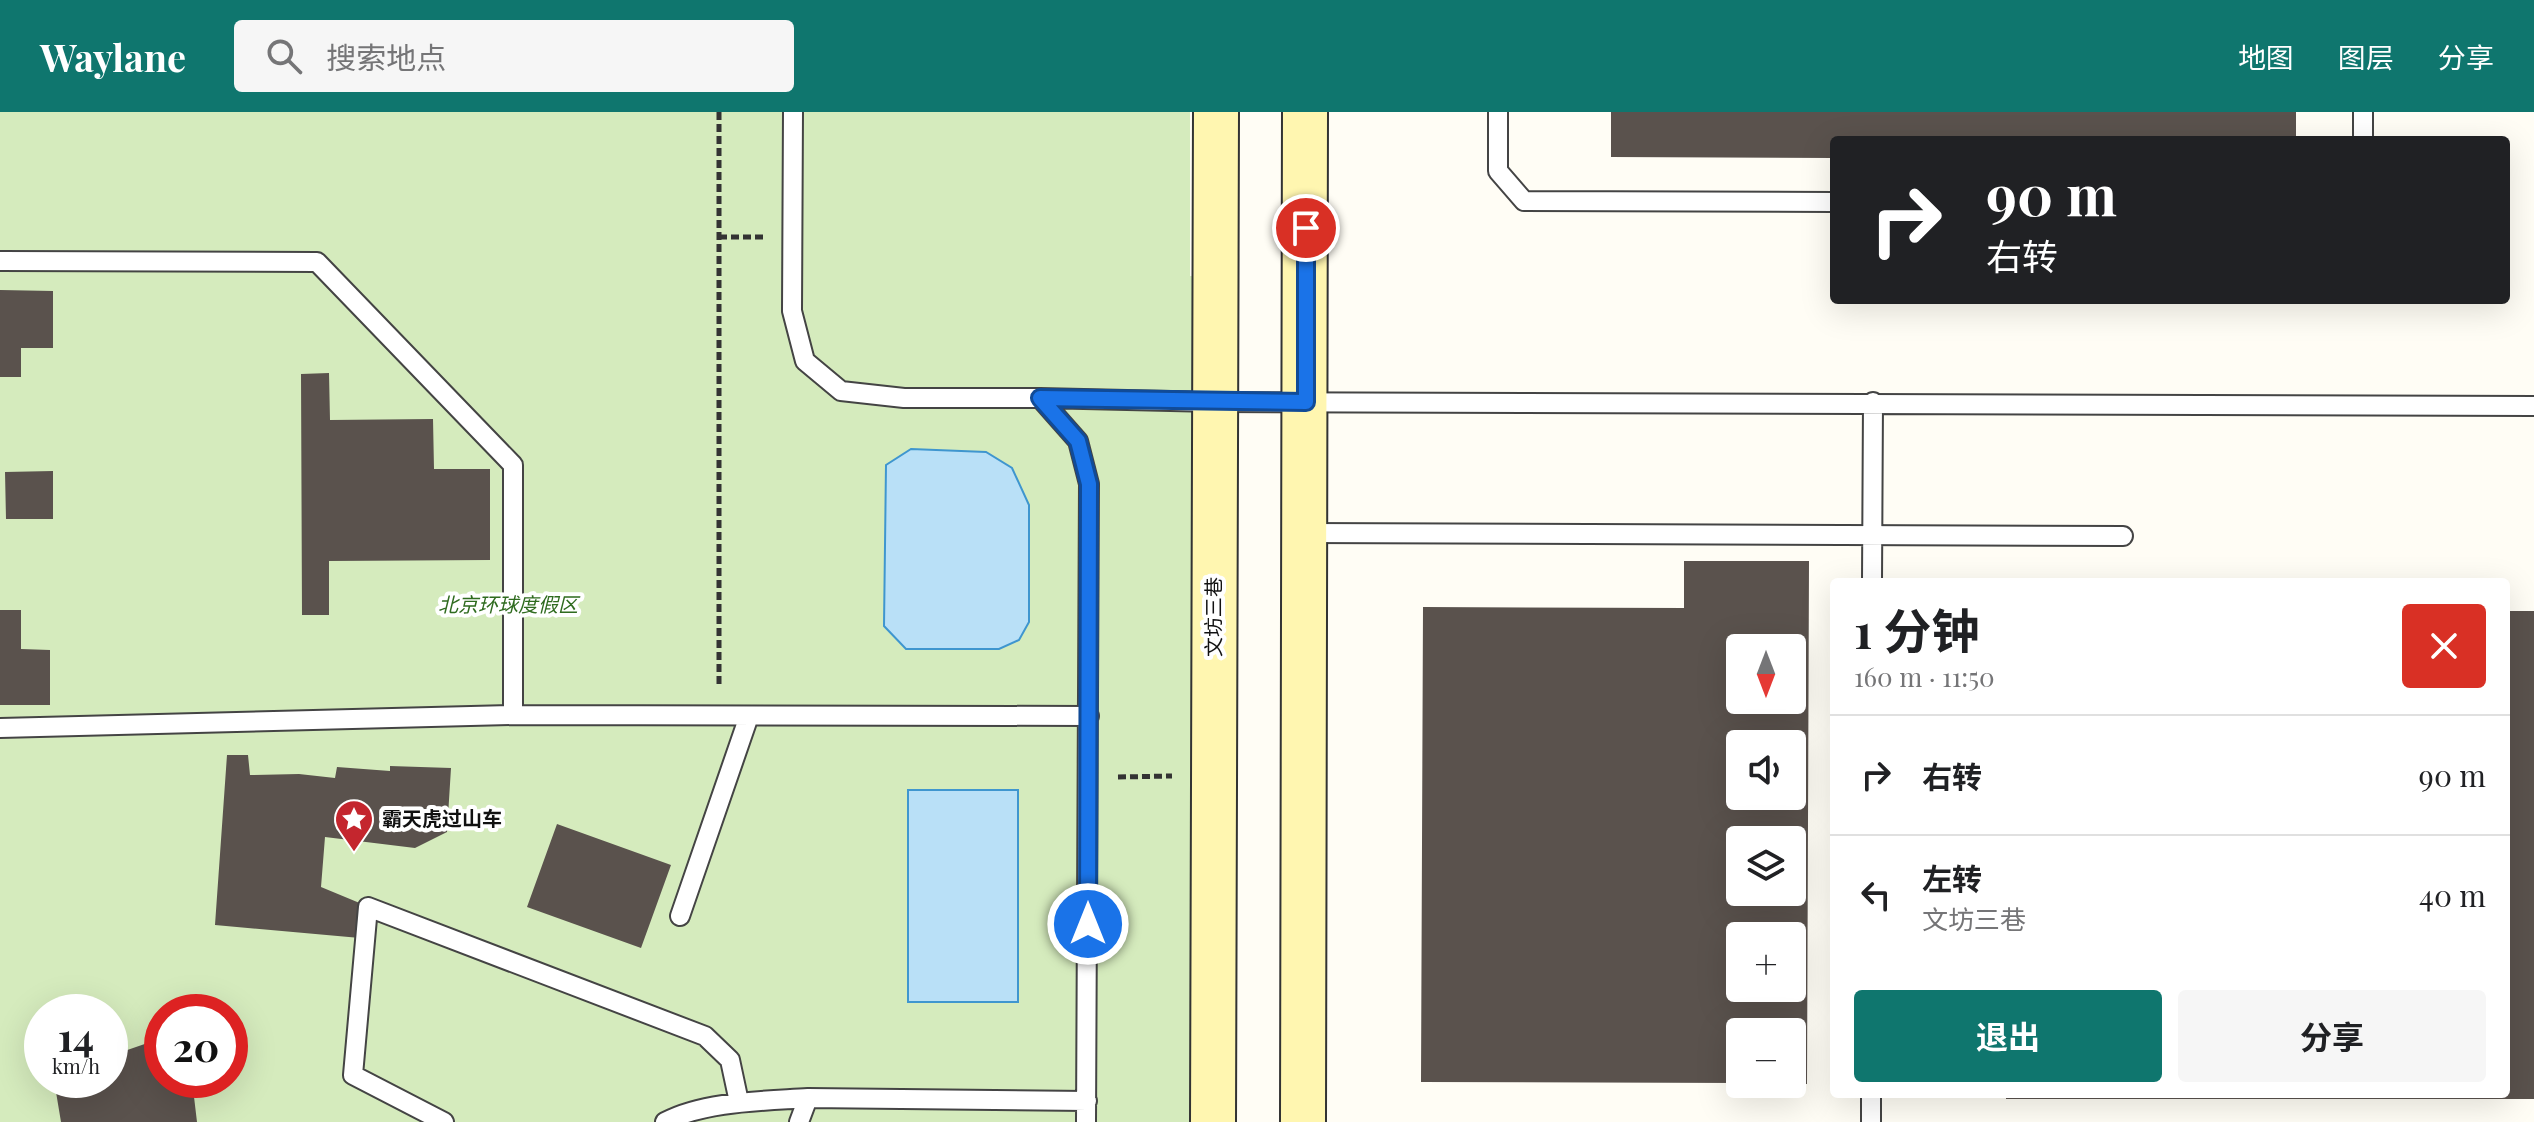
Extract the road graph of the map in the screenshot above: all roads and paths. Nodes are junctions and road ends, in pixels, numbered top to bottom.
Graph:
1 (719, 112) edge
2 (793, 112) edge
3 (1216, 112) edge
4 (1305, 112) edge
5 (1498, 112) edge
6 (2363, 112) edge
7 (2363, 136) edge
8 (1830, 202) edge
9 (719, 237) junction
10 (792, 237) junction
11 (0, 261) edge
12 (1040, 398) junction
13 (1214, 402) junction
14 (1306, 402) junction
15 (1873, 402) junction
16 (2534, 406) edge
17 (1305, 533) junction
18 (1872, 534) junction
19 (2123, 536) dead end
20 (1872, 578) edge
21 (513, 715) junction
22 (749, 716) junction
23 (1089, 716) junction
24 (719, 717) junction
25 (0, 728) edge
26 (680, 916) dead end
27 (808, 1098) junction
28 (1871, 1098) edge
29 (1087, 1101) junction
30 (739, 1102) junction
31 (444, 1122) edge
32 (665, 1122) edge
33 (799, 1122) edge
34 (1086, 1122) edge
35 (1213, 1122) edge
36 (1303, 1122) edge
37 (1871, 1122) edge

1 - 9 path
2 - 10 lane
3 - 13 main road, 文坊三巷
4 - 14 main road
5 - 8 lane
6 - 7 lane
9 - 10 path
9 - 24 path
10 - 12 lane
11 - 21 lane
12 - 13 lane
12 - 23 lane
13 - 14 lane
13 - 35 main road, 文坊三巷
14 - 15 lane
14 - 17 main road
15 - 16 lane
15 - 18 lane
17 - 18 lane
17 - 36 main road
18 - 19 lane
18 - 20 lane
21 - 24 lane
21 - 25 lane
22 - 23 lane
22 - 24 lane
22 - 26 lane
23 - 29 lane
27 - 29 lane
27 - 30 lane
27 - 33 lane
28 - 37 lane
29 - 34 lane
30 - 31 lane
30 - 32 lane

